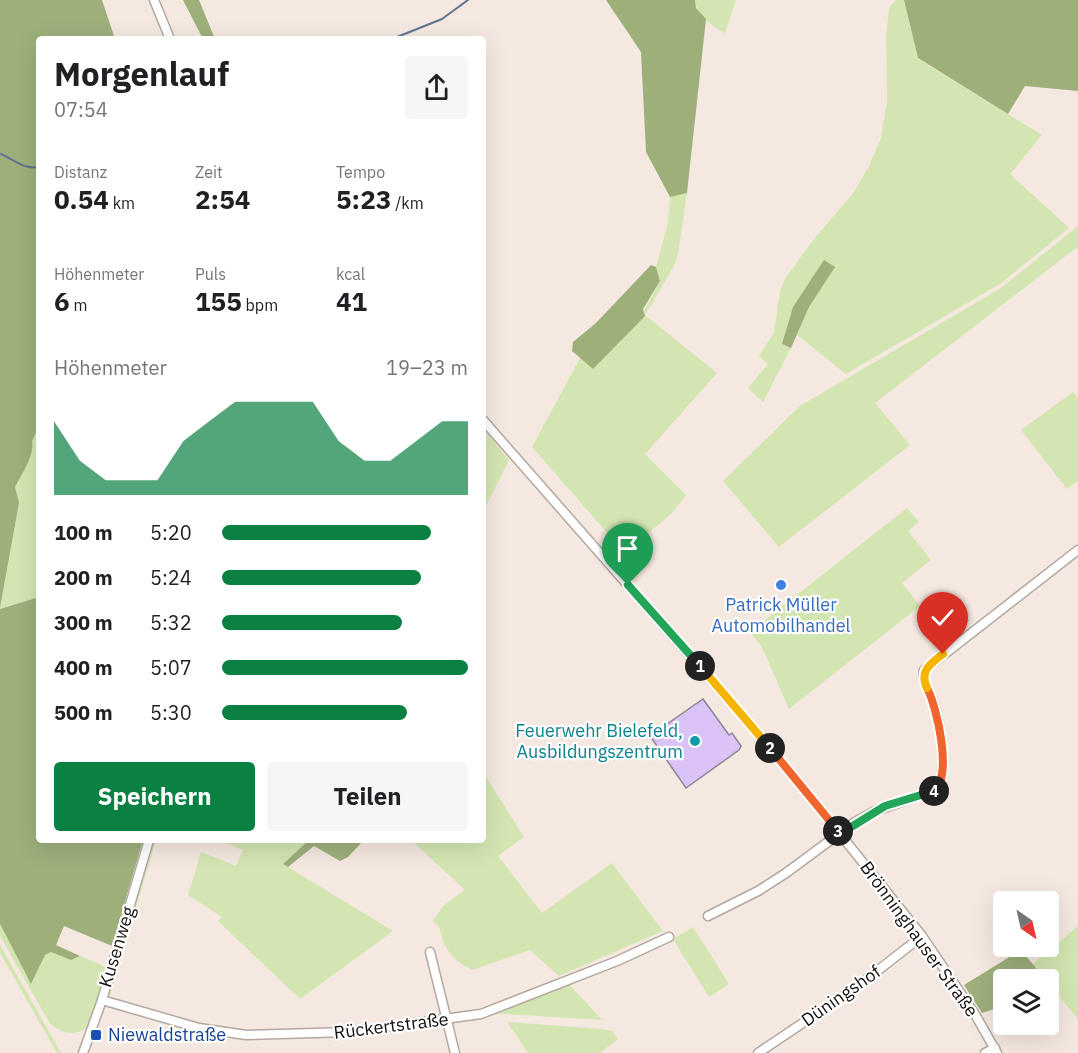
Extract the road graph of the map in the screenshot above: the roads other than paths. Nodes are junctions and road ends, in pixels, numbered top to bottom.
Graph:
1 (154, 0) edge
2 (169, 36) edge
3 (486, 423) edge
4 (1078, 550) edge
5 (840, 834) junction
6 (147, 843) edge
7 (708, 916) dead end
8 (922, 936) junction
9 (669, 937) dead end
10 (430, 952) dead end
11 (102, 1000) junction
12 (448, 1020) junction
13 (996, 1051) edge
14 (83, 1053) edge
15 (455, 1053) edge
16 (758, 1053) edge
17 (986, 1053) edge

1 - 2 street
3 - 5 street, Brönninghauser Straße
4 - 5 street
5 - 7 street
5 - 8 street, Brönninghauser Straße
6 - 11 street, Kusenweg
8 - 13 street, Brönninghauser Straße
8 - 16 street, Düningshof
9 - 12 street, Rückertstraße
10 - 12 street
11 - 12 street, Rückertstraße
11 - 14 street, Kusenweg
12 - 15 street
13 - 17 street

